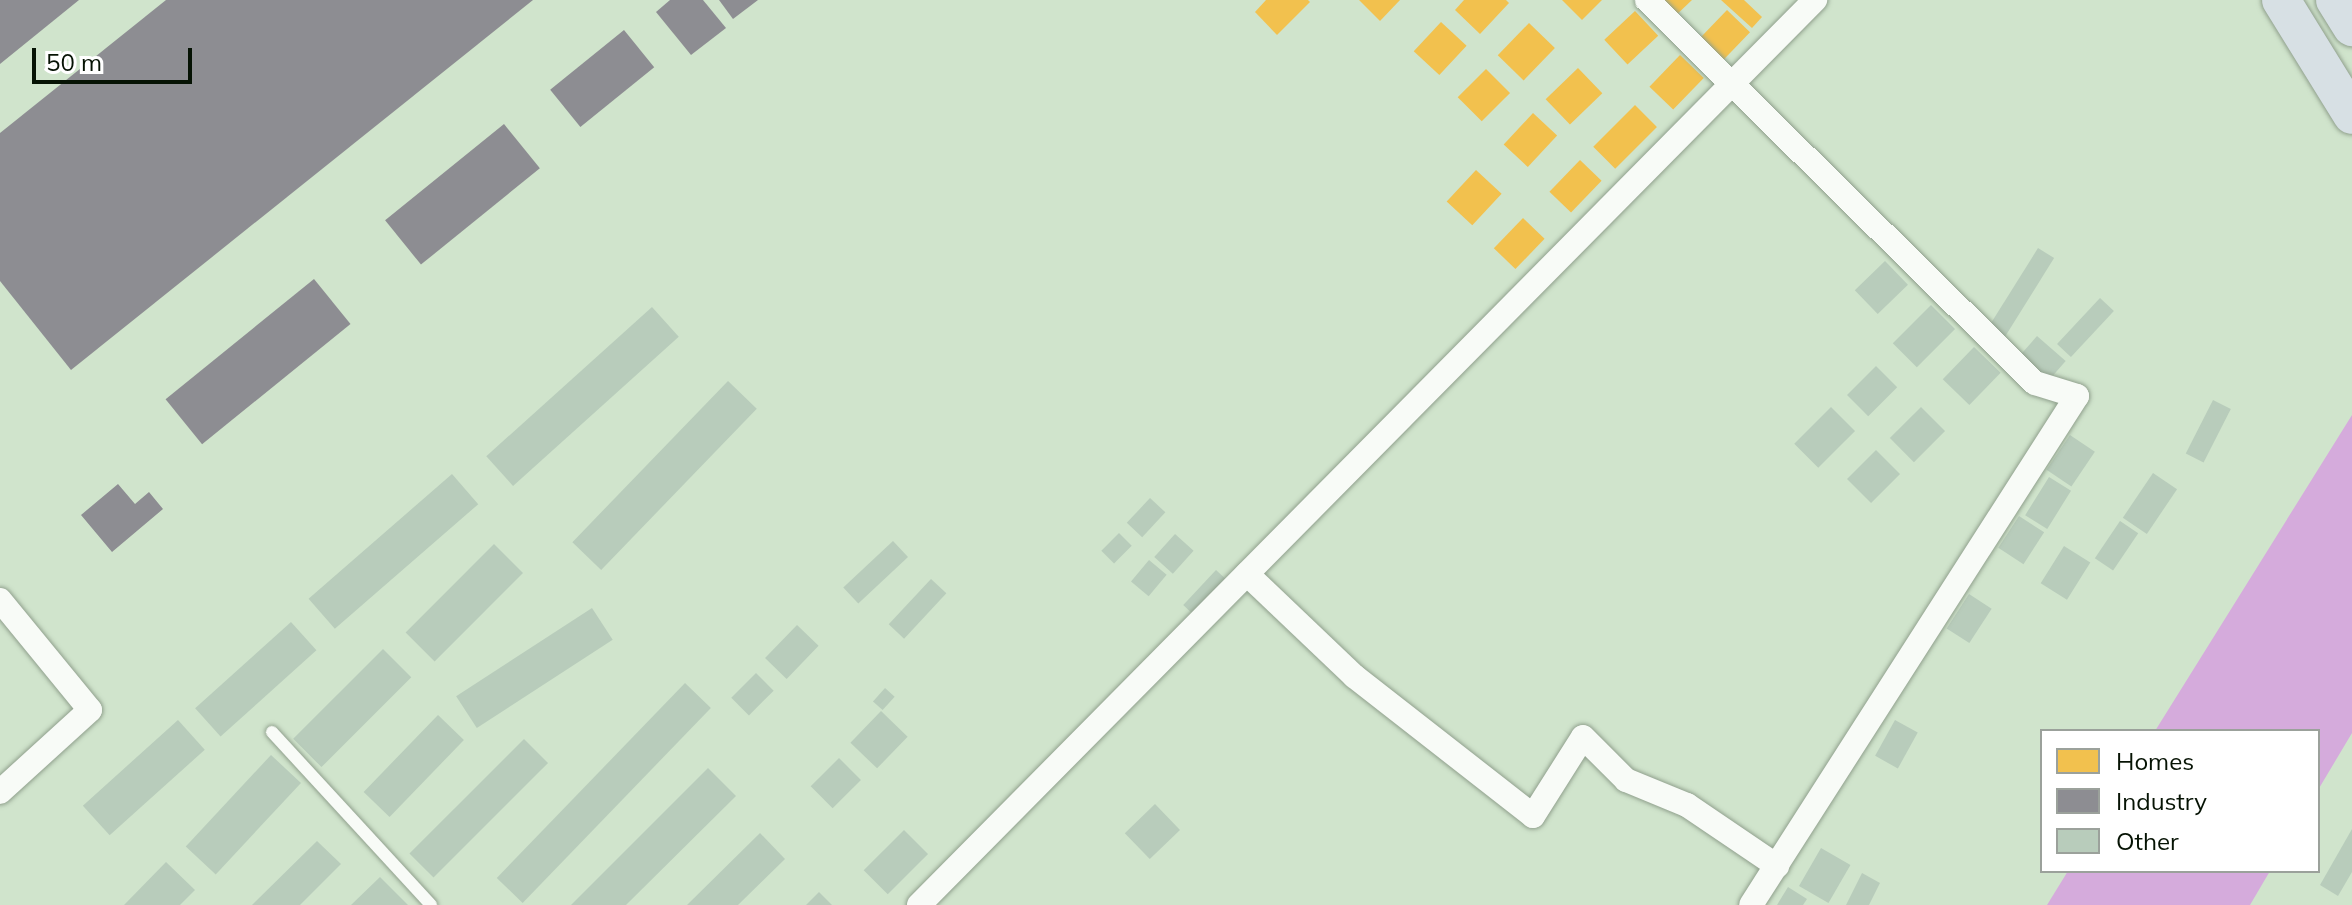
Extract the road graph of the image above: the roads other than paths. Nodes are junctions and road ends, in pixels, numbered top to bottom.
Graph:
1 (1647, 0) edge
2 (1815, 0) edge
3 (2281, 0) edge
4 (2335, 0) edge
5 (2352, 27) edge
6 (1731, 82) junction
7 (2352, 115) edge
8 (1247, 574) junction
9 (0, 600) edge
10 (272, 732) dead end
11 (0, 792) edge
12 (1777, 866) junction
13 (431, 905) edge
14 (919, 905) edge
15 (1751, 905) edge

1 - 6 street
2 - 6 street
3 - 7 highway
4 - 5 highway
6 - 8 street
6 - 12 street
8 - 12 street
8 - 14 street
9 - 11 street
10 - 13 lane
12 - 15 street

